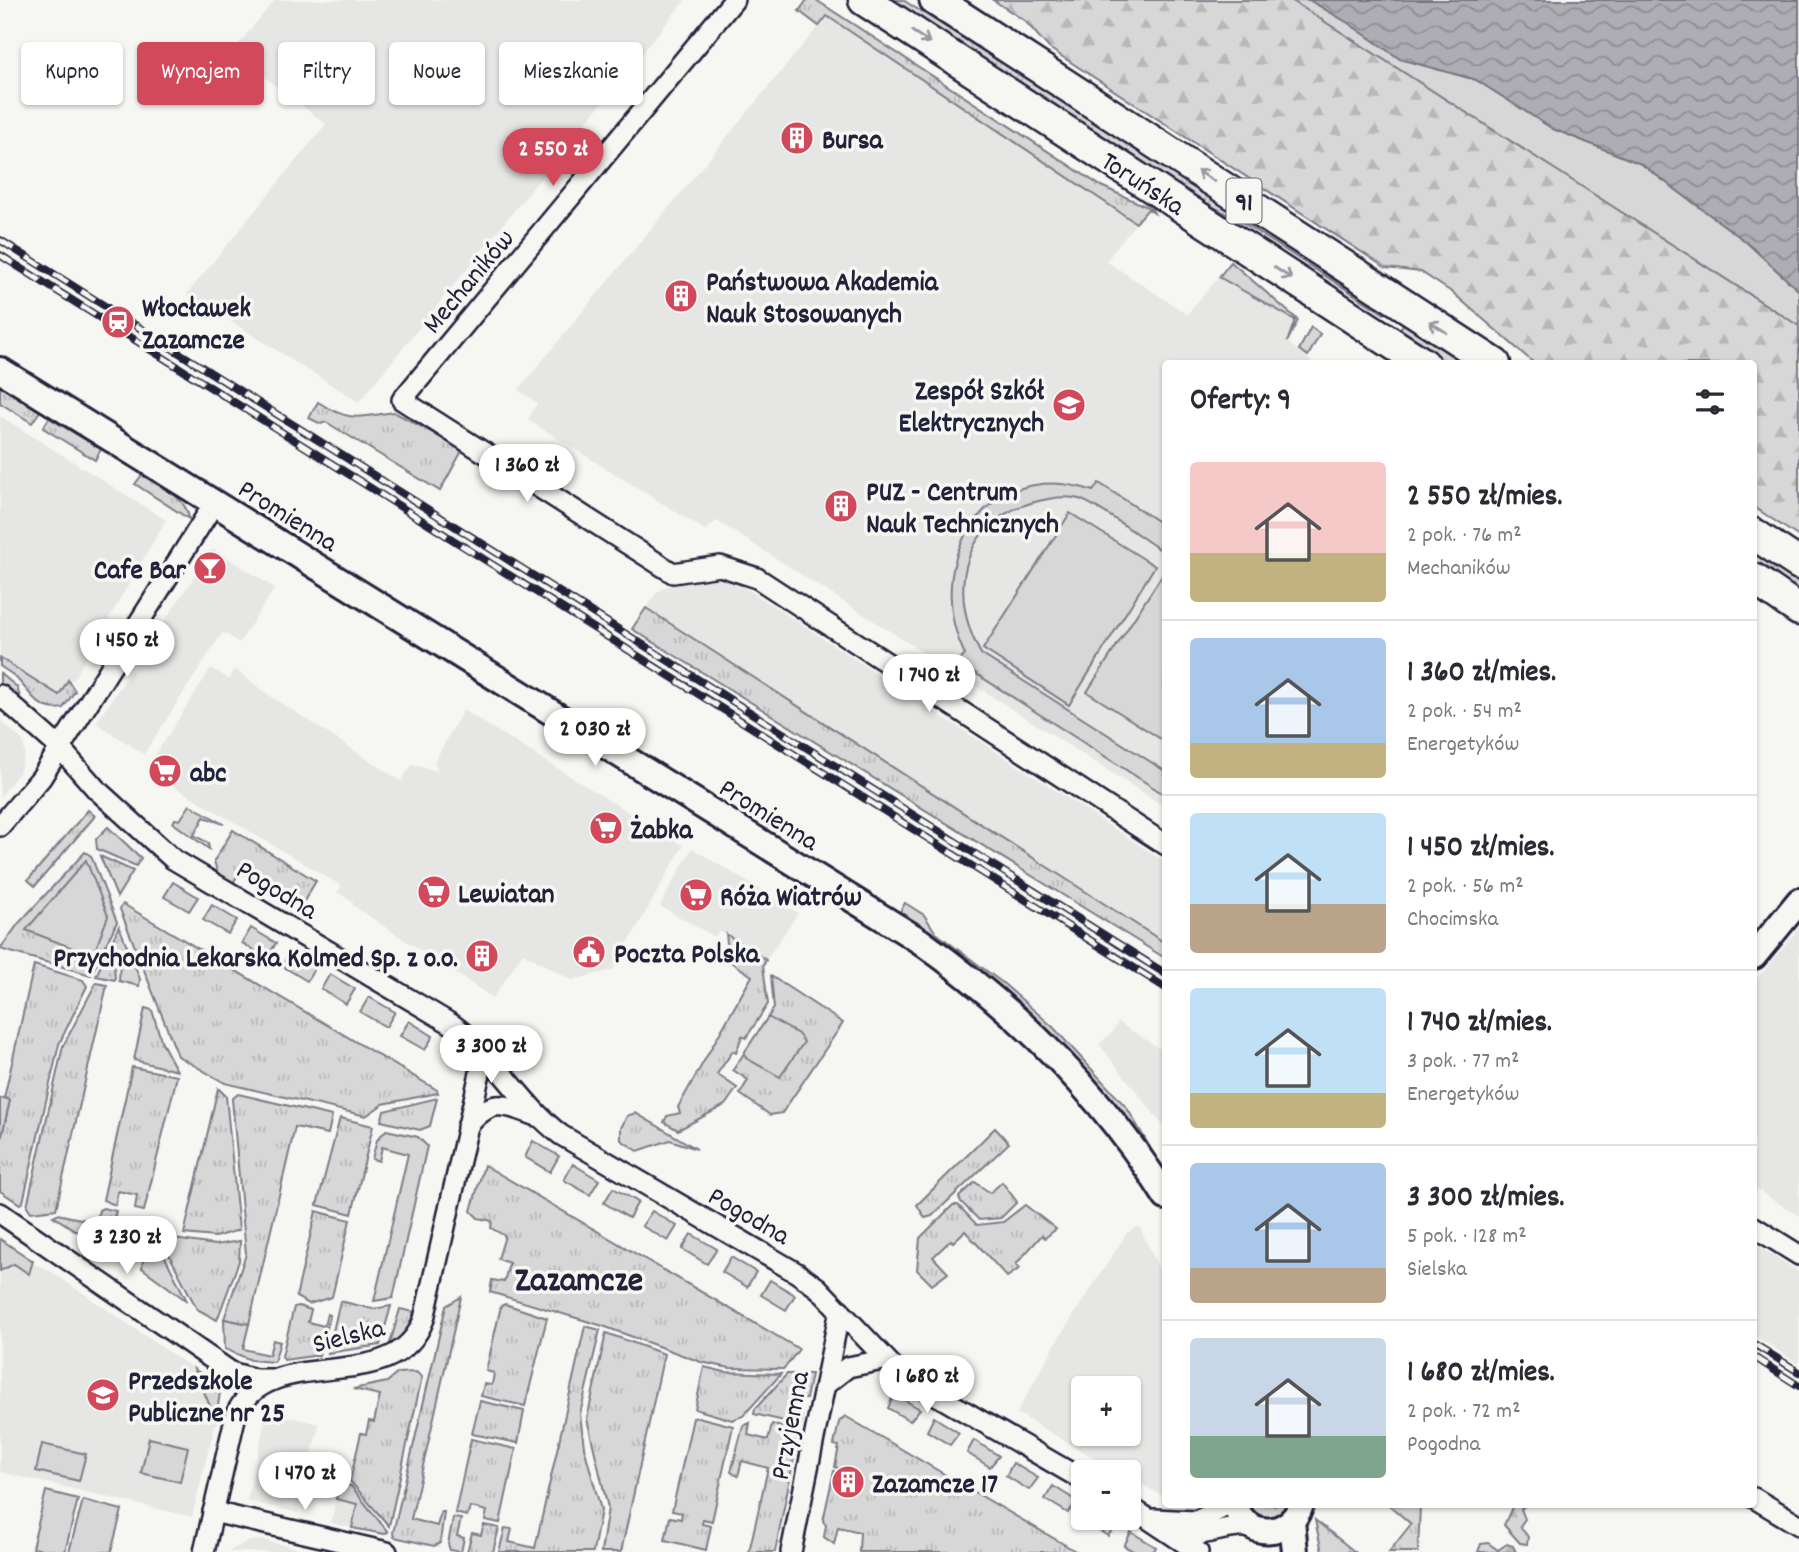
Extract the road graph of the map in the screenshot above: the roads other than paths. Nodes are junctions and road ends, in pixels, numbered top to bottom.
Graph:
1 (734, 0) edge
2 (864, 0) edge
3 (935, 0) edge
4 (1404, 305) junction
5 (1383, 337) junction
6 (1418, 360) edge
7 (1489, 360) edge
8 (0, 370) edge
9 (215, 502) junction
10 (1757, 536) edge
11 (1799, 564) edge
12 (1757, 581) edge
13 (1799, 610) edge
14 (0, 695) edge
15 (60, 748) junction
16 (0, 826) edge
17 (1162, 842) edge
18 (1799, 901) edge
19 (1757, 952) edge
20 (485, 1051) junction
21 (536, 1116) junction
22 (465, 1130) junction
23 (1162, 1191) edge
24 (0, 1213) edge
25 (1757, 1229) edge
26 (1799, 1255) edge
27 (840, 1310) junction
28 (883, 1360) junction
29 (231, 1371) junction
30 (272, 1379) junction
31 (825, 1385) junction
32 (236, 1414) junction
33 (1071, 1473) edge
34 (1757, 1500) edge
35 (1223, 1508) edge
36 (1236, 1508) edge
37 (213, 1512) junction
38 (1141, 1512) edge
39 (1297, 1513) edge
40 (1153, 1519) junction
41 (1799, 1525) edge
42 (1256, 1528) junction
43 (1174, 1534) junction
44 (204, 1552) edge
45 (387, 1552) edge
46 (791, 1552) edge
47 (1198, 1552) edge
48 (1275, 1552) edge
49 (1295, 1552) edge

1 - 17 street, Mechaników
2 -> 5 main road, Toruńska / 91
4 -> 3 main road, Toruńska / 91
4 - 5 main road
7 -> 4 main road, Toruńska / 91
5 - 6 main road, Toruńska / 91
8 - 9 street, Promienna
9 - 15 street
9 - 23 street, Promienna
10 - 11 main road
12 - 13 main road
14 - 15 street, Pogodna
15 - 16 street
15 - 20 street, Pogodna
18 - 19 street
20 - 21 street, Pogodna
20 - 22 street, Sielska
21 - 22 street, Pogodna
21 - 27 street, Pogodna
22 - 30 street, Sielska
24 - 29 street
25 - 26 street
27 - 28 street, Pogodna
27 - 31 street, Przyjemna
28 - 31 street
28 - 33 street, Pogodna
29 - 30 street
29 - 32 street
30 - 32 street, Sielska
31 - 46 street, Przyjemna
32 - 37 street, Sielska
34 - 41 street
35 - 40 street
36 - 42 street
37 - 44 street, Sielska
37 - 45 street
38 - 40 street
39 - 42 street
39 - 49 street
40 - 43 street
42 - 43 street
42 - 48 street
43 - 47 street

